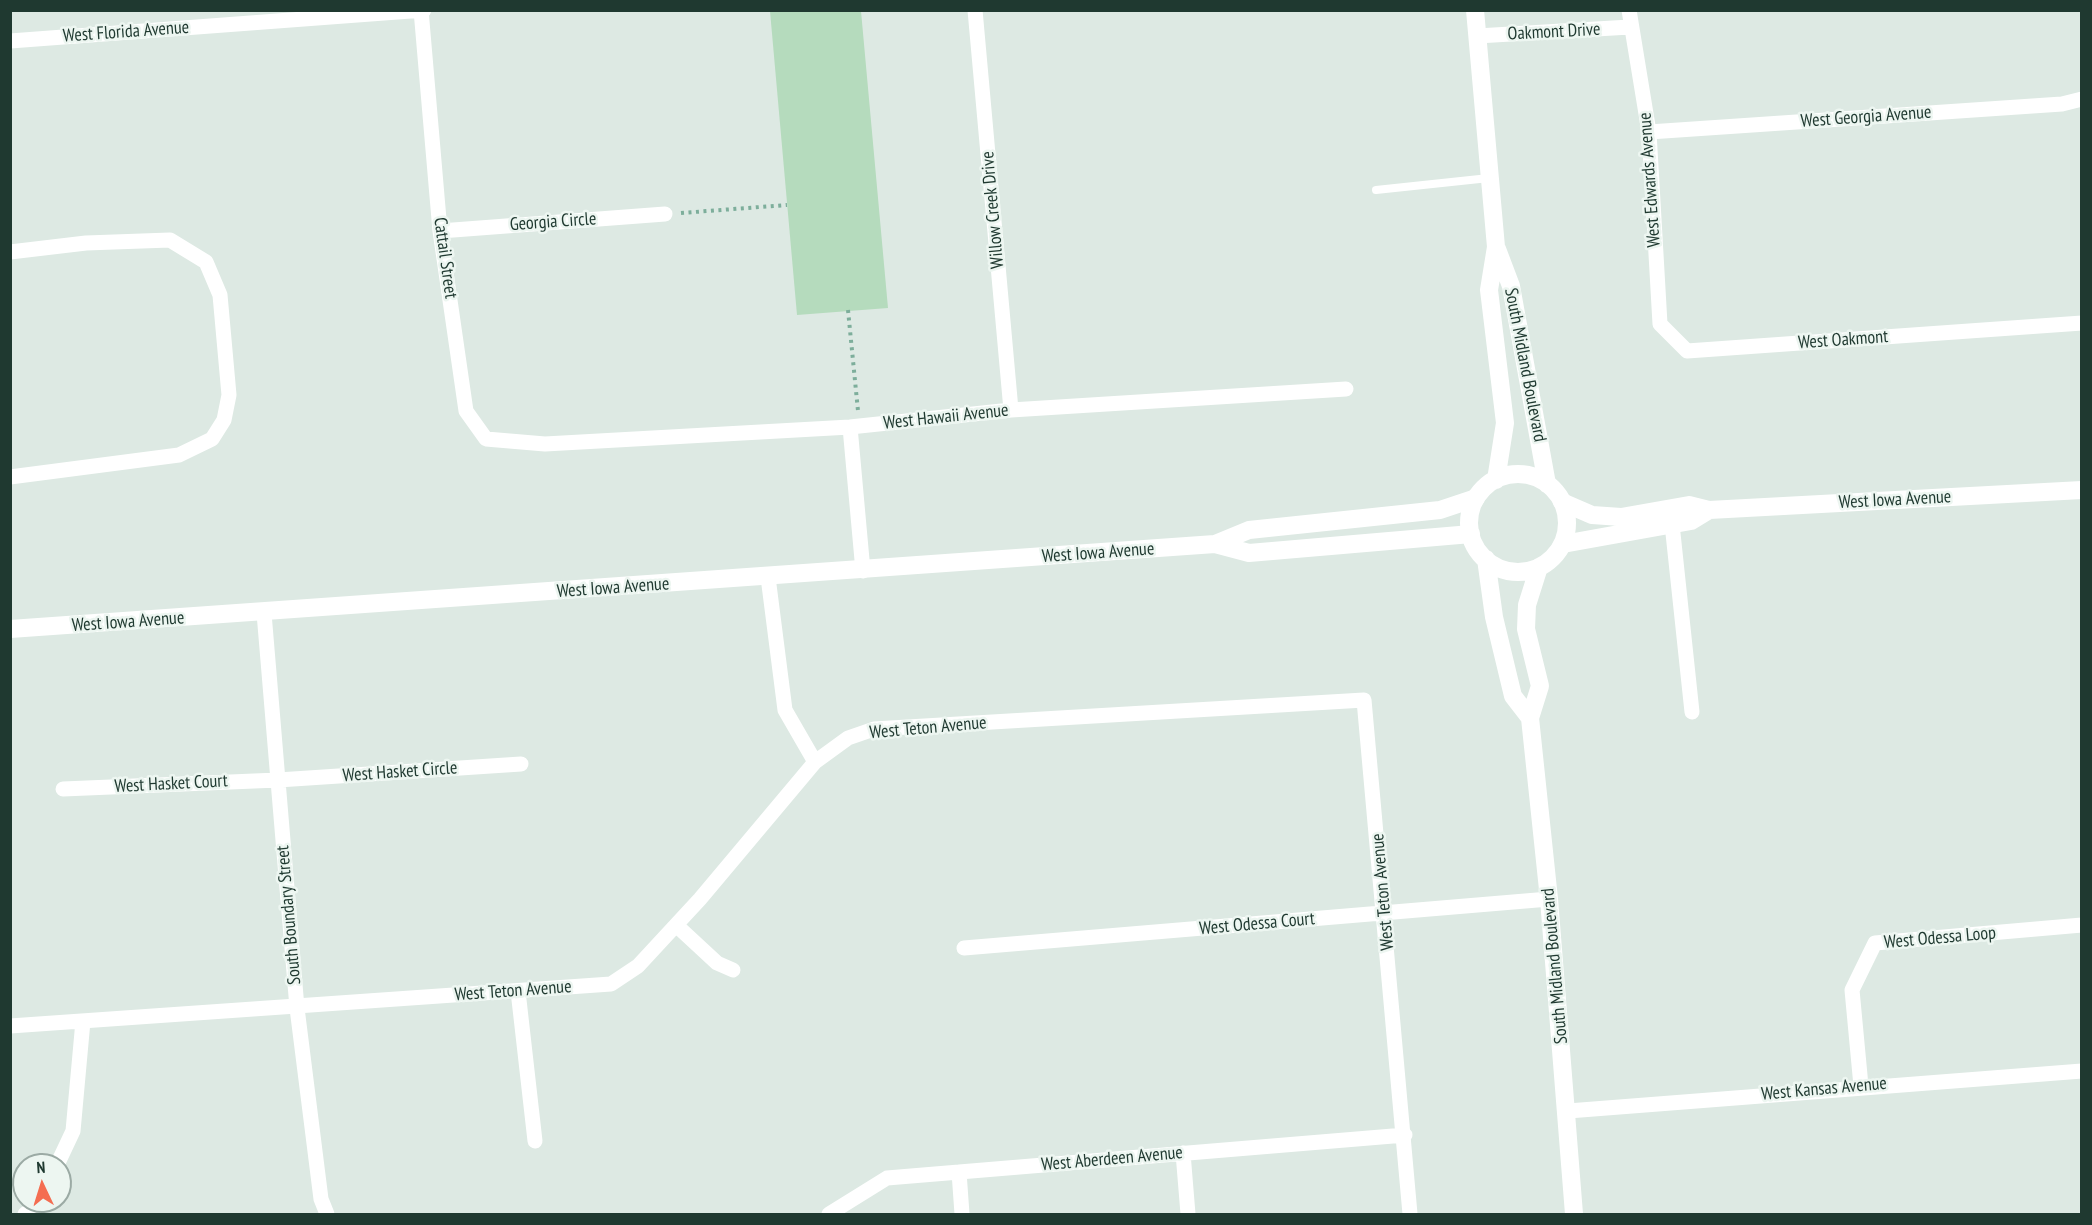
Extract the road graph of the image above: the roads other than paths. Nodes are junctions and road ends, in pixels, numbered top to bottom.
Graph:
1 (975, 10) edge
2 (1475, 10) edge
3 (1629, 10) edge
4 (422, 11) edge
5 (1630, 27) junction
6 (1478, 36) junction
7 (10, 41) edge
8 (2082, 99) edge
9 (1649, 132) junction
10 (1490, 178) junction
11 (1377, 190) dead end
12 (665, 214) road end
13 (440, 231) junction
14 (1496, 247) junction
15 (10, 252) edge
16 (1656, 280) joint
17 (2082, 323) edge
18 (1346, 389) dead end
19 (1011, 410) junction
20 (855, 427) junction
21 (545, 444) joint
22 (10, 477) edge
23 (1496, 480) junction
24 (1547, 484) junction
25 (2082, 490) edge
26 (1476, 498) junction
27 (1562, 502) junction
28 (1709, 510) junction
29 (1672, 525) junction
30 (1471, 534) junction
31 (1215, 544) junction
32 (1563, 544) junction
33 (1486, 559) junction
34 (1539, 567) junction
35 (863, 571) junction
36 (768, 576) junction
37 (264, 613) junction
38 (10, 629) edge
39 (1692, 712) dead end
40 (1530, 718) junction
41 (815, 762) junction
42 (521, 764) dead end
43 (278, 780) junction
44 (63, 789) dead end
45 (1549, 899) junction
46 (1385, 914) junction
47 (676, 925) junction
48 (2082, 925) edge
49 (964, 948) dead end
50 (733, 970) dead end
51 (518, 991) junction
52 (297, 1008) junction
53 (82, 1021) junction
54 (10, 1026) edge
55 (2082, 1071) edge
56 (1861, 1086) junction
57 (1568, 1111) junction
58 (1405, 1135) junction
59 (535, 1141) dead end
60 (63, 1153) edge
61 (1184, 1153) junction
62 (959, 1172) junction
63 (327, 1215) edge
64 (830, 1215) edge
65 (962, 1215) edge
66 (1188, 1215) edge
67 (1410, 1215) edge
68 (1574, 1215) edge

1 - 19 street, Willow Creek Drive
2 - 6 street, South Midland Boulevard
3 - 5 street, West Edwards Avenue
4 - 7 street, West Florida Avenue
4 - 13 street, Cattail Street
5 - 6 street, Oakmont Drive
5 - 9 street, West Edwards Avenue
6 - 10 street, South Midland Boulevard
8 - 9 street, West Georgia Avenue
9 - 16 street, West Edwards Avenue
10 - 11 lane
10 - 14 street, South Midland Boulevard
12 - 13 street, Georgia Circle
13 - 21 street, Cattail Street
14 - 23 street, South Midland Boulevard
14 - 24 street, South Midland Boulevard
15 - 22 street
16 - 17 street, West Oakmont
18 - 19 street, West Hawaii Avenue
19 - 20 street, West Hawaii Avenue
20 - 21 street, West Hawaii Avenue
20 - 35 street
23 - 24 street
23 - 26 street
24 - 27 street
25 - 28 street, West Iowa Avenue
26 - 30 street
26 - 31 street, West Iowa Avenue
27 - 28 street, West Iowa Avenue
27 - 32 street
28 - 29 street, West Iowa Avenue
29 - 32 street, West Iowa Avenue
29 - 39 street
30 - 31 street, West Iowa Avenue
30 - 33 street
31 - 35 street, West Iowa Avenue
32 - 34 street
33 - 34 street
33 - 40 street, South Midland Boulevard
34 - 40 street, South Midland Boulevard
35 - 36 street, West Iowa Avenue
36 - 37 street, West Iowa Avenue
36 - 41 street
37 - 38 street, West Iowa Avenue
37 - 43 street, South Boundary Street
40 - 45 street, South Midland Boulevard
41 - 46 street, West Teton Avenue
41 - 47 street, West Teton Avenue
42 - 43 street, West Hasket Circle
43 - 44 street, West Hasket Court
43 - 52 street, South Boundary Street
45 - 46 street, West Odessa Court
45 - 57 street, South Midland Boulevard
46 - 49 street, West Odessa Court
46 - 58 street, West Teton Avenue
47 - 50 street
47 - 51 street, West Teton Avenue
48 - 56 street, West Odessa Loop
51 - 52 street, West Teton Avenue
51 - 59 street
52 - 53 street, West Teton Avenue
52 - 63 street, South Boundary Street
53 - 54 street, West Teton Avenue
53 - 60 street
55 - 56 street, West Kansas Avenue
56 - 57 street, West Kansas Avenue
57 - 68 street, South Midland Boulevard
58 - 61 street, West Aberdeen Avenue
58 - 67 street, West Teton Avenue
61 - 62 street, West Aberdeen Avenue
61 - 66 street
62 - 64 street, West Aberdeen Avenue
62 - 65 street

